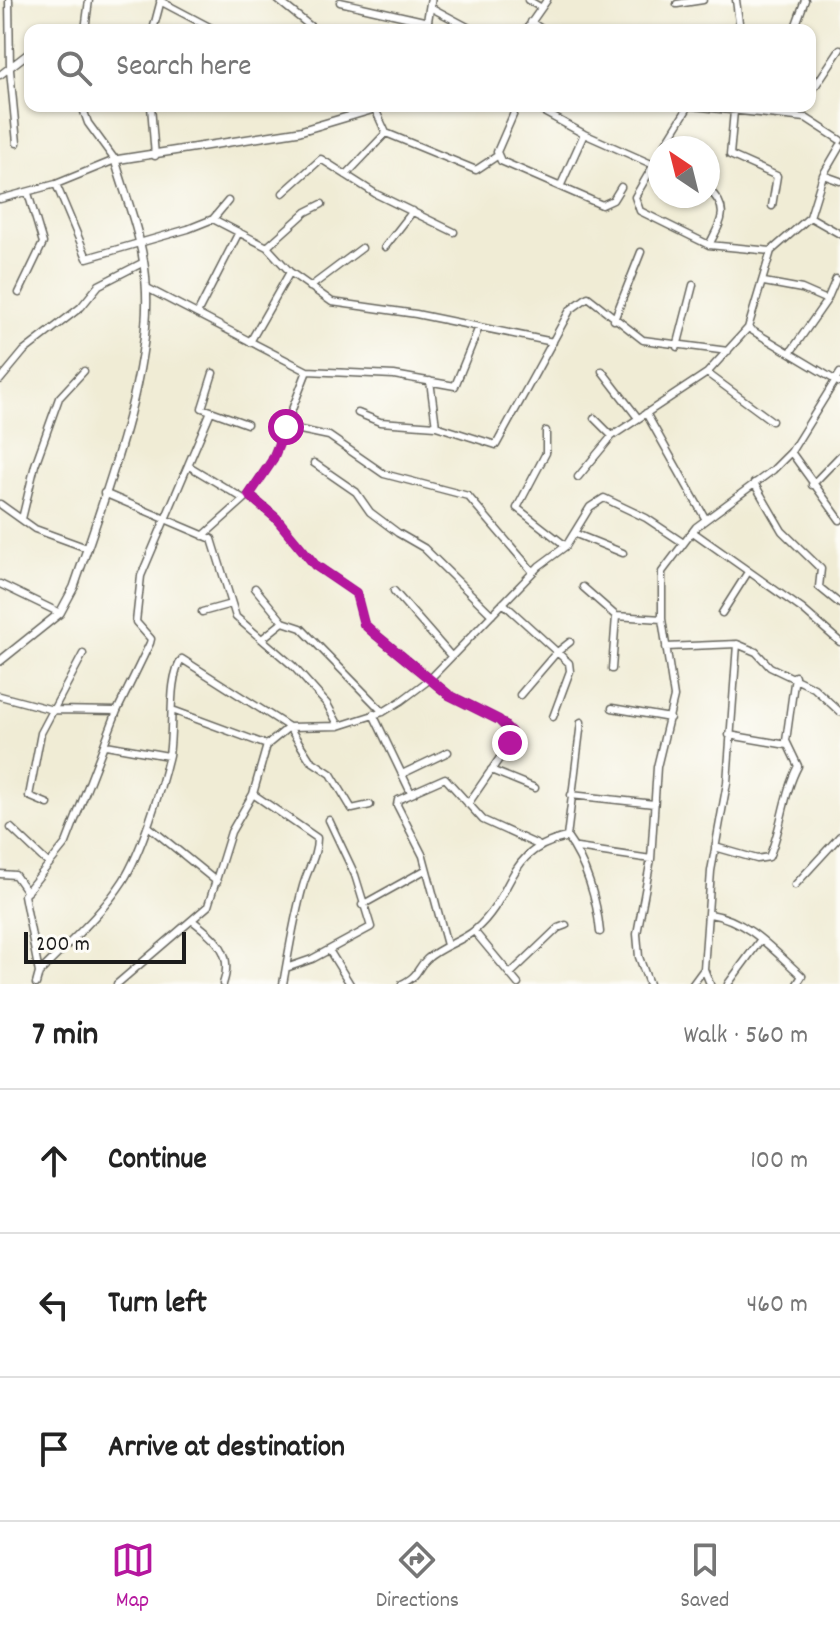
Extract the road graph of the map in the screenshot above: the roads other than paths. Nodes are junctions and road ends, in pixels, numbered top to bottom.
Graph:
1 (9, 0) edge
2 (89, 0) edge
3 (161, 0) edge
4 (278, 0) edge
5 (528, 0) edge
6 (547, 0) edge
7 (703, 0) edge
8 (736, 0) edge
9 (805, 0) edge
10 (340, 2) edge
11 (430, 4) edge
12 (677, 4) dead end
13 (540, 7) junction
14 (531, 22) joint
15 (86, 24) edge
16 (155, 24) edge
17 (204, 24) edge
18 (308, 24) edge
19 (420, 24) edge
20 (427, 24) edge
21 (463, 24) edge
22 (534, 24) edge
23 (739, 24) edge
24 (796, 24) edge
25 (840, 49) edge
26 (24, 57) edge
27 (10, 70) junction
28 (0, 75) edge
29 (816, 85) edge
30 (84, 112) edge
31 (151, 112) edge
32 (366, 112) edge
33 (381, 112) edge
34 (515, 112) edge
35 (544, 112) edge
36 (687, 112) edge
37 (734, 112) edge
38 (774, 112) edge
39 (386, 133) junction
40 (584, 134) junction
41 (671, 136) edge
42 (17, 143) dead end
43 (840, 143) edge
44 (155, 156) junction
45 (497, 156) junction
46 (115, 160) junction
47 (648, 162) edge
48 (346, 175) junction
49 (823, 175) junction
50 (648, 179) edge
51 (840, 181) edge
52 (56, 184) junction
53 (560, 187) junction
54 (621, 187) dead end
55 (28, 193) junction
56 (283, 193) dead end
57 (0, 199) edge
58 (228, 201) dead end
59 (720, 203) edge
60 (322, 204) dead end
61 (772, 206) dead end
62 (413, 211) junction
63 (810, 217) junction
64 (213, 219) junction
65 (239, 232) junction
66 (454, 232) dead end
67 (840, 234) edge
68 (140, 243) junction
69 (709, 245) junction
70 (267, 247) junction
71 (385, 247) dead end
72 (362, 248) dead end
73 (771, 251) junction
74 (641, 252) dead end
75 (144, 262) junction
76 (290, 272) junction
77 (836, 279) dead end
78 (764, 282) junction
79 (693, 285) dead end
80 (310, 287) junction
81 (147, 288) junction
82 (19, 293) dead end
83 (827, 300) junction
84 (197, 314) junction
85 (614, 320) junction
86 (479, 327) junction
87 (748, 328) junction
88 (250, 342) junction
89 (553, 342) junction
90 (677, 347) junction
91 (728, 351) junction
92 (790, 353) junction
93 (84, 371) dead end
94 (307, 371) junction
95 (602, 371) dead end
96 (213, 373) dead end
97 (707, 373) junction
98 (840, 373) edge
99 (0, 380) edge
100 (430, 381) junction
101 (837, 381) edge
102 (211, 411) junction
103 (358, 413) dead end
104 (646, 413) junction
105 (594, 418) dead end
106 (638, 418) junction
107 (772, 421) dead end
108 (247, 424) dead end
109 (436, 426) junction
110 (286, 427) junction
111 (546, 431) dead end
112 (612, 436) junction
113 (791, 452) junction
114 (840, 456) edge
115 (314, 463) dead end
116 (189, 466) junction
117 (578, 477) dead end
118 (754, 483) junction
119 (812, 485) junction
120 (104, 493) junction
121 (246, 497) junction
122 (0, 504) edge
123 (705, 518) junction
124 (22, 519) junction
125 (164, 520) junction
126 (840, 520) edge
127 (693, 532) junction
128 (576, 534) junction
129 (203, 536) junction
130 (682, 542) junction
131 (566, 546) junction
132 (87, 548) junction
133 (623, 553) dead end
134 (533, 572) junction
135 (748, 572) junction
136 (0, 584) edge
137 (583, 587) dead end
138 (255, 588) dead end
139 (394, 591) dead end
140 (503, 603) junction
141 (231, 604) junction
142 (840, 604) edge
143 (202, 612) dead end
144 (60, 613) junction
145 (722, 613) dead end
146 (492, 615) junction
147 (616, 616) junction
148 (662, 619) junction
149 (283, 622) junction
150 (263, 638) junction
151 (570, 642) dead end
152 (840, 642) edge
153 (737, 644) junction
154 (666, 647) junction
155 (556, 653) junction
156 (83, 654) dead end
157 (451, 656) junction
158 (0, 661) edge
159 (612, 669) dead end
160 (795, 676) junction
161 (429, 680) junction
162 (520, 695) dead end
163 (0, 696) edge
164 (612, 708) dead end
165 (53, 710) junction
166 (117, 711) junction
167 (175, 711) junction
168 (383, 712) junction
169 (840, 712) edge
170 (373, 714) junction
171 (553, 717) dead end
172 (670, 718) junction
173 (581, 722) dead end
174 (339, 726) junction
175 (289, 727) junction
176 (729, 735) junction
177 (106, 745) junction
178 (267, 745) junction
179 (787, 745) junction
180 (448, 752) dead end
181 (168, 756) junction
182 (491, 770) junction
183 (402, 774) junction
184 (535, 788) dead end
185 (414, 793) junction
186 (253, 794) junction
187 (571, 795) junction
188 (48, 804) dead end
189 (468, 804) junction
190 (654, 804) junction
191 (370, 805) dead end
192 (329, 820) dead end
193 (148, 826) junction
194 (11, 828) dead end
195 (840, 836) edge
196 (567, 837) junction
197 (538, 845) junction
198 (715, 847) junction
199 (577, 848) junction
200 (651, 859) junction
201 (49, 864) junction
202 (425, 870) junction
203 (0, 874) edge
204 (217, 882) junction
205 (795, 885) dead end
206 (27, 892) junction
207 (362, 905) junction
208 (710, 914) junction
209 (193, 921) junction
210 (566, 925) dead end
211 (474, 931) junction
212 (600, 932) dead end
213 (761, 939) junction
214 (447, 945) junction
215 (329, 950) junction
216 (286, 968) junction
217 (704, 969) junction
218 (39, 973) junction
219 (510, 974) junction
220 (418, 976) junction
221 (36, 984) edge
222 (117, 984) edge
223 (223, 984) edge
224 (283, 984) edge
225 (350, 984) edge
226 (402, 984) edge
227 (418, 984) edge
228 (518, 984) edge
229 (649, 984) edge
230 (693, 984) edge
231 (710, 984) edge
232 (728, 984) edge
233 (797, 984) edge

1 - 27 street
2 - 15 street
3 - 16 street
3 - 17 street
4 - 18 street
5 - 13 street
6 - 13 street
7 - 12 street
8 - 23 street
9 - 24 street
10 - 19 street
11 - 20 street
11 - 21 street
13 - 14 street
14 - 22 street
25 - 29 street
26 - 27 street
27 - 28 street
27 - 42 street
30 - 46 street
31 - 44 street
32 - 44 street
33 - 39 street
34 - 45 street
35 - 40 street
36 - 41 street
37 - 61 street
38 - 43 street
39 - 45 street
39 - 48 street
40 - 47 street
40 - 53 street
43 - 49 street
44 - 46 street
45 - 53 street
46 - 52 street
46 - 68 street
48 - 56 street
48 - 62 street
49 - 51 street
49 - 63 street
50 - 69 street
52 - 55 street
52 - 68 street
53 - 54 street
55 - 57 street
55 - 82 street
58 - 64 street
59 - 69 street
60 - 70 street
62 - 66 street
62 - 71 street
63 - 67 street
63 - 73 street
64 - 65 street
64 - 68 street
65 - 70 street
65 - 84 street
68 - 75 street
69 - 73 street
70 - 76 street
72 - 80 street
73 - 78 street
74 - 85 street
75 - 81 street
75 - 99 street
76 - 80 street
76 - 88 street
77 - 83 street
78 - 83 street
78 - 87 street
79 - 90 street
80 - 86 street
81 - 84 street
81 - 120 street
83 - 92 street
84 - 88 street
85 - 89 street
85 - 90 street
86 - 89 street
86 - 100 street
87 - 91 street
87 - 92 street
88 - 94 street
89 - 109 street
90 - 91 street
91 - 97 street
92 - 101 street
93 - 124 street
94 - 100 street
94 - 110 street
95 - 106 street
96 - 102 street
97 - 104 street
97 - 107 street
98 - 101 street
100 - 109 street
101 - 113 street
102 - 108 street
102 - 116 street
103 - 109 street
104 - 106 street
104 - 123 street
105 - 112 street
106 - 112 street
110 - 121 street
110 - 134 street
111 - 131 street
112 - 117 street
113 - 118 street
113 - 119 street
114 - 119 street
115 - 146 street
116 - 121 street
116 - 125 street
118 - 123 street
118 - 142 street
119 - 126 street
120 - 125 street
120 - 132 street
121 - 129 street
121 - 161 street
122 - 124 street
123 - 127 street
124 - 132 street
125 - 129 street
125 - 166 street
127 - 130 street
127 - 135 street
128 - 130 street
128 - 131 street
128 - 133 street
129 - 141 street
130 - 148 street
131 - 134 street
132 - 144 street
134 - 140 street
135 - 145 street
135 - 152 street
136 - 144 street
137 - 147 street
138 - 149 street
139 - 157 street
140 - 146 street
140 - 155 street
141 - 143 street
141 - 150 street
144 - 158 street
146 - 157 street
147 - 148 street
147 - 159 street
148 - 154 street
149 - 150 street
149 - 168 street
150 - 174 street
151 - 155 street
153 - 154 street
153 - 160 street
153 - 176 street
154 - 172 street
155 - 162 street
155 - 171 street
156 - 165 street
157 - 161 street
160 - 169 street
160 - 179 street
161 - 168 street
161 - 182 street
163 - 165 street
164 - 172 street
165 - 166 street
165 - 188 street
166 - 177 street
167 - 175 street
167 - 178 street
167 - 181 street
168 - 170 street
170 - 174 street
170 - 183 street
172 - 190 street
173 - 187 street
174 - 175 street
175 - 178 street
175 - 191 street
176 - 179 street
176 - 198 street
177 - 181 street
177 - 201 street
178 - 186 street
179 - 198 street
180 - 183 street
181 - 193 street
182 - 184 street
182 - 189 street
183 - 185 street
185 - 189 street
185 - 202 street
186 - 204 street
186 - 216 street
187 - 190 street
187 - 196 street
189 - 197 street
190 - 200 street
192 - 207 street
193 - 204 street
193 - 218 street
194 - 201 street
195 - 205 street
196 - 197 street
196 - 199 street
197 - 211 street
198 - 208 street
199 - 200 street
199 - 212 street
200 - 229 street
201 - 206 street
202 - 207 street
202 - 214 street
203 - 206 street
204 - 209 street
206 - 218 street
207 - 215 street
208 - 213 street
208 - 217 street
209 - 222 street
209 - 223 street
210 - 219 street
211 - 214 street
211 - 219 street
213 - 232 street
213 - 233 street
214 - 220 street
215 - 216 street
215 - 225 street
216 - 224 street
217 - 230 street
217 - 231 street
218 - 221 street
219 - 228 street
220 - 226 street
220 - 227 street

